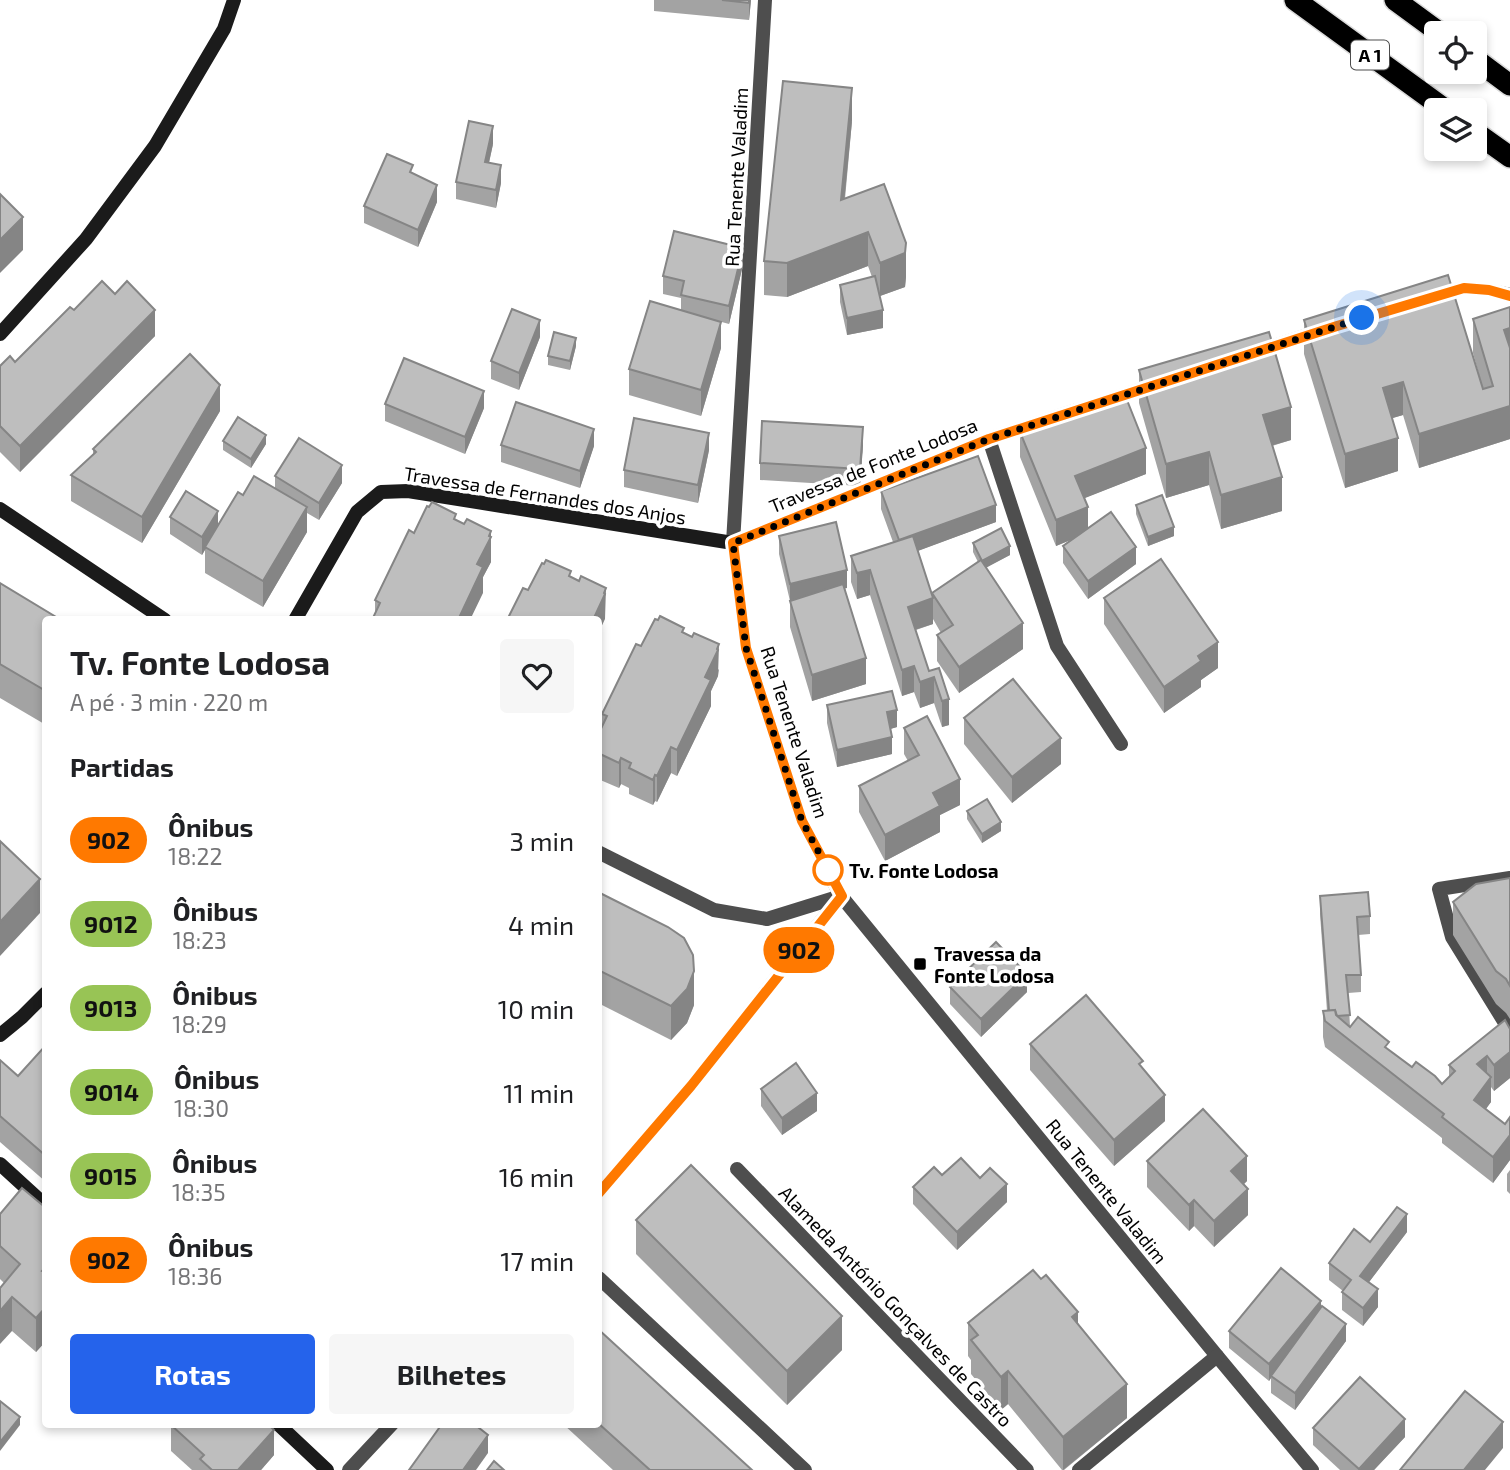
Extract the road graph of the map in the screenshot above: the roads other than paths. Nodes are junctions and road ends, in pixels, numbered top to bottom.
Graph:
1 (234, 0) edge
2 (765, 0) edge
3 (1295, 0) edge
4 (1395, 0) edge
5 (1424, 21) edge
6 (1487, 69) edge
7 (1510, 85) edge
8 (1430, 98) edge
9 (1487, 141) edge
10 (1510, 157) edge
11 (1510, 295) edge
12 (1425, 299) edge
13 (1337, 326) edge
14 (0, 334) edge
15 (1247, 355) edge
16 (1169, 380) edge
17 (989, 439) junction
18 (0, 509) edge
19 (733, 543) junction
20 (159, 616) edge
21 (297, 616) edge
22 (1121, 744) dead end
23 (602, 854) edge
24 (1510, 878) edge
25 (842, 896) junction
26 (42, 997) edge
27 (1510, 1031) edge
28 (0, 1035) edge
29 (0, 1164) edge
30 (737, 1169) dead end
31 (602, 1189) edge
32 (42, 1202) edge
33 (602, 1281) edge
34 (1217, 1356) junction
35 (282, 1428) edge
36 (388, 1428) edge
37 (327, 1470) edge
38 (349, 1470) edge
39 (805, 1470) edge
40 (1027, 1470) edge
41 (1079, 1470) edge
42 (1312, 1470) edge

1 - 14 street
2 - 19 street, Rua Tenente Valadim
3 - 8 highway, A 1
4 - 5 highway
6 - 7 highway
9 - 10 highway
11 - 12 street
13 - 15 street
16 - 17 street, Travessa de Fonte Lodosa
17 - 19 street, Travessa de Fonte Lodosa
17 - 22 street
18 - 20 street
19 - 21 street, Travessa de Fernandes dos Anjos
19 - 25 street, Rua Tenente Valadim
23 - 25 street
24 - 27 street
25 - 31 street
25 - 34 street, Rua Tenente Valadim
26 - 28 street
29 - 32 street
30 - 40 street, Alameda António Gonçalves de Castro
33 - 39 street
34 - 41 street
34 - 42 street, Rua Tenente Valadim
35 - 37 street
36 - 38 street

